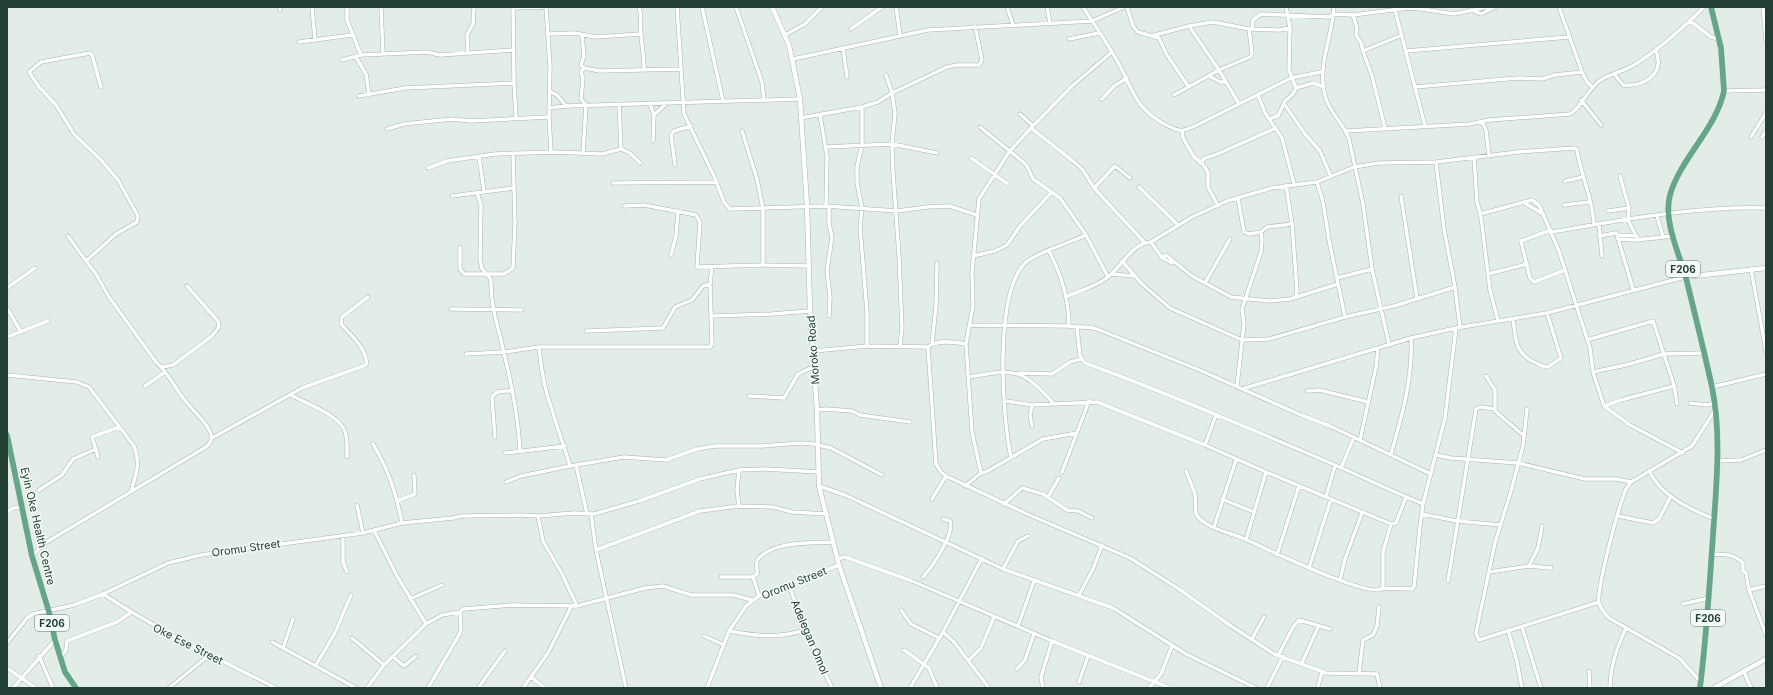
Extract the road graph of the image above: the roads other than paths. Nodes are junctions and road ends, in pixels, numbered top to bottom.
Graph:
1 (312, 7) edge
2 (346, 7) edge
3 (380, 7) edge
4 (474, 7) edge
5 (513, 7) edge
6 (545, 7) edge
7 (639, 7) edge
8 (677, 7) edge
9 (702, 7) edge
10 (736, 7) edge
11 (772, 7) edge
12 (822, 7) edge
13 (882, 7) edge
14 (896, 7) edge
15 (1007, 7) edge
16 (1047, 7) edge
17 (1083, 7) edge
18 (1124, 7) edge
19 (1127, 7) edge
20 (1286, 7) edge
21 (1334, 7) edge
22 (1440, 7) edge
23 (1488, 7) edge
24 (1492, 7) edge
25 (1559, 7) edge
26 (1704, 7) edge
27 (1711, 7) edge
28 (1763, 7) edge
29 (1388, 9) edge
30 (1396, 10) junction
31 (1470, 10) junction
32 (1439, 12) junction
33 (1334, 14) junction
34 (1287, 15) junction
35 (1353, 15) junction
36 (1092, 21) junction
37 (1690, 21) junction
38 (1050, 24) junction
39 (1013, 25) junction
40 (975, 26) junction
41 (1189, 26) junction
42 (1290, 28) junction
43 (851, 29) dead end
44 (1250, 29) junction
45 (1099, 33) junction
46 (549, 34) junction
47 (641, 34) junction
48 (352, 35) junction
49 (785, 35) junction
50 (900, 35) junction
51 (1402, 35) junction
52 (582, 36) junction
53 (1151, 36) junction
54 (1568, 37) junction
55 (1069, 39) dead end
56 (1719, 39) junction
57 (315, 40) junction
58 (1766, 40) edge
59 (299, 42) dead end
60 (843, 48) junction
61 (513, 50) junction
62 (1362, 51) junction
63 (1406, 51) junction
64 (1656, 51) junction
65 (1112, 52) junction
66 (468, 53) junction
67 (383, 54) junction
68 (362, 56) junction
69 (356, 57) junction
70 (793, 59) junction
71 (342, 60) dead end
72 (584, 68) junction
73 (680, 68) junction
74 (644, 69) junction
75 (1219, 70) junction
76 (1322, 72) junction
77 (1582, 72) junction
78 (1615, 74) junction
79 (886, 75) dead end
80 (1209, 76) junction
81 (847, 77) dead end
82 (1127, 78) junction
83 (1291, 78) junction
84 (1226, 82) junction
85 (514, 83) junction
86 (1188, 86) junction
87 (101, 87) dead end
88 (1324, 87) junction
89 (1415, 87) junction
90 (1592, 87) junction
91 (1296, 88) junction
92 (1766, 90) edge
93 (1724, 91) junction
94 (551, 92) junction
95 (892, 93) junction
96 (369, 95) junction
97 (1174, 95) dead end
98 (1258, 95) junction
99 (359, 96) dead end
100 (1102, 99) dead end
101 (764, 100) junction
102 (800, 100) junction
103 (1581, 100) junction
104 (723, 101) junction
105 (682, 102) junction
106 (666, 103) junction
107 (619, 104) junction
108 (650, 104) junction
109 (1239, 104) junction
110 (586, 105) junction
111 (1285, 105) junction
112 (566, 106) junction
113 (862, 107) junction
114 (549, 108) junction
115 (1766, 113) edge
116 (1020, 114) dead end
117 (654, 115) junction
118 (820, 115) junction
119 (516, 117) junction
120 (549, 117) junction
121 (800, 118) junction
122 (1269, 119) junction
123 (1488, 120) junction
124 (1482, 122) junction
125 (1601, 125) dead end
126 (691, 126) junction
127 (1425, 126) junction
128 (980, 127) dead end
129 (1032, 127) junction
130 (1276, 128) junction
131 (1385, 128) junction
132 (388, 129) dead end
133 (1346, 130) junction
134 (1486, 130) junction
135 (742, 131) dead end
136 (1182, 131) junction
137 (1766, 131) edge
138 (1751, 137) dead end
139 (1762, 138) dead end
140 (653, 140) dead end
141 (892, 144) junction
142 (862, 145) junction
143 (825, 147) junction
144 (621, 149) junction
145 (551, 152) junction
146 (583, 152) junction
147 (1009, 152) junction
148 (513, 153) junction
149 (937, 153) dead end
150 (1490, 156) junction
151 (479, 157) junction
152 (971, 158) dead end
153 (1474, 158) junction
154 (1436, 162) junction
155 (640, 163) dead end
156 (1200, 163) junction
157 (675, 165) dead end
158 (1354, 167) junction
159 (428, 168) dead end
160 (994, 173) junction
161 (1620, 176) dead end
162 (1583, 177) junction
163 (1130, 178) dead end
164 (1331, 178) junction
165 (1565, 181) dead end
166 (716, 182) junction
167 (1317, 182) junction
168 (612, 183) dead end
169 (1008, 184) dead end
170 (1294, 184) junction
171 (1286, 185) junction
172 (1139, 187) dead end
173 (514, 188) junction
174 (1094, 188) junction
175 (484, 191) junction
176 (478, 192) junction
177 (1051, 193) junction
178 (452, 196) dead end
179 (1401, 196) dead end
180 (1238, 198) junction
181 (1523, 202) junction
182 (1590, 202) junction
183 (1564, 205) dead end
184 (624, 206) dead end
185 (807, 206) junction
186 (1218, 206) junction
187 (828, 207) junction
188 (1629, 208) junction
189 (1766, 208) edge
190 (763, 209) junction
191 (862, 209) junction
192 (1536, 209) junction
193 (1541, 209) junction
194 (678, 211) junction
195 (1608, 211) dead end
196 (897, 212) junction
197 (1480, 214) junction
198 (1543, 214) junction
199 (1669, 214) junction
200 (977, 215) junction
201 (1657, 216) junction
202 (1628, 220) junction
203 (1292, 224) junction
204 (1599, 224) junction
205 (1178, 225) junction
206 (1594, 225) junction
207 (1551, 231) junction
208 (1260, 232) junction
209 (1086, 235) junction
210 (68, 236) dead end
211 (1599, 236) junction
212 (1674, 236) junction
213 (1617, 237) junction
214 (1663, 237) junction
215 (1638, 238) junction
216 (1230, 239) dead end
217 (1151, 242) junction
218 (1145, 243) junction
219 (460, 247) dead end
220 (1049, 251) junction
221 (671, 255) dead end
222 (973, 256) junction
223 (1602, 256) dead end
224 (1562, 260) junction
225 (86, 261) junction
226 (1122, 261) junction
227 (937, 263) dead end
228 (1527, 264) junction
229 (763, 265) junction
230 (809, 266) junction
231 (712, 267) junction
232 (35, 268) dead end
233 (1372, 268) junction
234 (1766, 268) edge
235 (1751, 269) junction
236 (1565, 270) junction
237 (1560, 272) junction
238 (1488, 274) junction
239 (488, 275) junction
240 (1110, 275) junction
241 (1135, 276) junction
242 (1685, 277) junction
243 (1337, 278) junction
244 (1205, 283) junction
245 (710, 284) junction
246 (1338, 284) junction
247 (187, 286) dead end
248 (1455, 287) junction
249 (7, 288) edge
250 (1633, 289) junction
251 (1297, 290) junction
252 (1305, 293) junction
253 (1296, 296) junction
254 (368, 297) dead end
255 (1066, 297) junction
256 (1417, 298) junction
257 (1246, 299) junction
258 (1577, 306) junction
259 (7, 308) edge
260 (494, 308) junction
261 (1381, 308) junction
262 (451, 309) dead end
263 (522, 310) dead end
264 (810, 311) junction
265 (1547, 313) junction
266 (712, 316) junction
267 (828, 316) dead end
268 (1346, 317) junction
269 (1513, 319) junction
270 (48, 321) dead end
271 (1498, 321) junction
272 (970, 325) junction
273 (1005, 325) junction
274 (1069, 326) junction
275 (1460, 327) junction
276 (1077, 328) junction
277 (1456, 328) junction
278 (586, 331) dead end
279 (21, 332) junction
280 (7, 337) edge
281 (1411, 338) junction
282 (1242, 340) junction
283 (1587, 340) junction
284 (932, 344) junction
285 (966, 344) junction
286 (1389, 344) junction
287 (867, 346) junction
288 (539, 347) junction
289 (900, 347) junction
290 (928, 347) junction
291 (1378, 348) junction
292 (814, 351) junction
293 (1766, 351) edge
294 (504, 352) junction
295 (1704, 353) junction
296 (466, 354) dead end
297 (1664, 354) junction
298 (1081, 359) junction
299 (815, 366) junction
300 (162, 367) junction
301 (1003, 371) junction
302 (165, 372) junction
303 (1593, 372) junction
304 (1019, 373) junction
305 (7, 374) edge
306 (1766, 374) edge
307 (1486, 376) dead end
308 (969, 377) junction
309 (145, 386) dead end
310 (1237, 386) junction
311 (1674, 386) junction
312 (1712, 387) junction
313 (1242, 389) junction
314 (511, 391) junction
315 (1307, 391) dead end
316 (291, 395) junction
317 (749, 396) dead end
318 (1006, 401) junction
319 (1089, 401) junction
320 (1368, 402) junction
321 (1083, 403) junction
322 (1690, 403) dead end
323 (1054, 404) junction
324 (1677, 404) dead end
325 (1032, 405) junction
326 (1716, 405) junction
327 (1604, 406) junction
328 (1087, 407) junction
329 (1494, 409) junction
330 (1527, 409) dead end
331 (817, 410) junction
332 (1216, 415) junction
333 (910, 422) dead end
334 (1032, 426) dead end
335 (119, 427) junction
336 (1077, 433) junction
337 (7, 435) edge
338 (1523, 435) junction
339 (1354, 436) junction
340 (495, 437) dead end
341 (212, 438) junction
342 (1360, 440) junction
343 (373, 444) dead end
344 (1204, 445) junction
345 (566, 446) junction
346 (818, 446) junction
347 (96, 449) junction
348 (520, 450) junction
349 (1766, 450) edge
350 (505, 453) dead end
351 (1683, 453) junction
352 (1391, 454) junction
353 (1436, 455) junction
354 (1011, 456) junction
355 (98, 457) dead end
356 (347, 457) dead end
357 (1468, 458) junction
358 (1236, 460) junction
359 (1718, 461) junction
360 (1518, 463) junction
361 (570, 466) junction
362 (576, 466) junction
363 (1335, 466) junction
364 (1341, 468) junction
365 (739, 470) junction
366 (1186, 471) dead end
367 (1649, 471) junction
368 (818, 472) junction
369 (1062, 472) dead end
370 (1266, 472) junction
371 (981, 473) junction
372 (1430, 474) junction
373 (414, 475) dead end
374 (882, 475) dead end
375 (946, 476) junction
376 (1059, 478) dead end
377 (506, 482) dead end
378 (1631, 482) junction
379 (819, 486) junction
380 (965, 486) junction
381 (1299, 486) junction
382 (39, 490) dead end
383 (131, 491) junction
384 (1671, 496) junction
385 (1048, 497) junction
386 (1326, 497) junction
387 (1406, 497) junction
388 (932, 499) dead end
389 (1222, 499) junction
390 (1331, 499) junction
391 (397, 501) junction
392 (1004, 504) junction
393 (1423, 504) junction
394 (357, 505) dead end
395 (739, 506) junction
396 (23, 508) junction
397 (7, 512) edge
398 (1254, 512) junction
399 (1362, 513) junction
400 (589, 514) junction
401 (827, 514) junction
402 (1422, 514) junction
403 (538, 516) junction
404 (1618, 516) junction
405 (1092, 518) dead end
406 (943, 519) dead end
407 (1714, 519) junction
408 (1457, 521) junction
409 (402, 523) junction
410 (1391, 524) junction
411 (1501, 525) junction
412 (1542, 526) dead end
413 (1214, 527) junction
414 (374, 530) junction
415 (363, 533) junction
416 (343, 536) junction
417 (1028, 536) dead end
418 (1246, 540) junction
419 (833, 542) junction
420 (946, 542) junction
421 (1102, 545) junction
422 (1712, 549) junction
423 (596, 550) junction
424 (1277, 555) junction
425 (32, 556) junction
426 (837, 558) junction
427 (982, 558) junction
428 (839, 564) junction
429 (1529, 566) junction
430 (1309, 568) junction
431 (1551, 568) dead end
432 (1003, 569) junction
433 (347, 572) dead end
434 (1489, 572) junction
435 (721, 577) dead end
436 (754, 577) junction
437 (923, 577) dead end
438 (1340, 580) junction
439 (1034, 581) junction
440 (1448, 581) dead end
441 (442, 585) dead end
442 (789, 585) junction
443 (1766, 586) edge
444 (1383, 588) junction
445 (1750, 590) junction
446 (103, 594) junction
447 (351, 595) dead end
448 (1079, 595) junction
449 (759, 596) junction
450 (1709, 598) junction
451 (410, 599) junction
452 (606, 599) junction
453 (752, 600) junction
454 (959, 602) junction
455 (1599, 602) junction
456 (1683, 604) dead end
457 (572, 605) junction
458 (576, 606) junction
459 (1380, 607) dead end
460 (901, 610) dead end
461 (49, 612) junction
462 (460, 612) junction
463 (130, 613) junction
464 (994, 617) junction
465 (1264, 617) dead end
466 (293, 619) dead end
467 (426, 624) junction
468 (1018, 626) junction
469 (1318, 627) junction
470 (1522, 627) junction
471 (1626, 628) junction
472 (1330, 629) dead end
473 (805, 630) junction
474 (1508, 630) junction
475 (729, 631) junction
476 (943, 632) junction
477 (1034, 634) junction
478 (1766, 635) edge
479 (704, 636) dead end
480 (352, 638) dead end
481 (939, 638) junction
482 (55, 640) junction
483 (1252, 640) junction
484 (1052, 641) junction
485 (272, 642) dead end
486 (7, 643) edge
487 (724, 645) junction
488 (1172, 646) junction
489 (283, 648) junction
490 (904, 650) dead end
491 (505, 651) dead end
492 (1281, 655) junction
493 (40, 656) junction
494 (208, 656) junction
495 (392, 656) junction
496 (416, 656) dead end
497 (1088, 656) junction
498 (60, 658) junction
499 (1766, 659) edge
500 (969, 660) junction
501 (1302, 663) junction
502 (924, 664) junction
503 (316, 665) junction
504 (384, 665) junction
505 (7, 668) edge
506 (1017, 669) dead end
507 (1322, 672) junction
508 (1589, 672) dead end
509 (1744, 672) junction
510 (1360, 674) junction
511 (21, 678) junction
512 (531, 678) junction
513 (1700, 681) junction
514 (1079, 682) dead end
515 (1155, 682) junction
516 (1318, 686) dead end
517 (13, 688) edge
518 (36, 688) edge
519 (53, 688) edge
520 (76, 688) edge
521 (169, 688) edge
522 (276, 688) edge
523 (356, 688) edge
524 (367, 688) edge
525 (428, 688) edge
526 (478, 688) edge
527 (523, 688) edge
528 (545, 688) edge
529 (626, 688) edge
530 (707, 688) edge
531 (832, 688) edge
532 (881, 688) edge
533 (910, 688) edge
534 (937, 688) edge
535 (989, 688) edge
536 (1043, 688) edge
537 (1149, 688) edge
538 (1170, 688) edge
539 (1256, 688) edge
540 (1267, 688) edge
541 (1380, 688) edge
542 (1522, 688) edge
543 (1541, 688) edge
544 (1590, 688) edge
545 (1610, 688) edge
546 (1700, 688) edge
547 (1714, 688) edge
548 (1751, 688) edge

1 - 57 street
2 - 48 street
3 - 67 street
4 - 66 street
5 - 6 street
5 - 61 street
6 - 46 street
7 - 47 street
8 - 73 street
9 - 104 street
10 - 101 street
11 - 49 street, Moroko Road
12 - 49 street
13 - 43 street
14 - 50 street
15 - 39 street
16 - 38 street
17 - 36 street
18 - 36 street
19 - 53 street
20 - 34 street
21 - 33 street
22 - 32 street
23 - 31 street
24 - 31 street
25 - 54 street
26 - 37 street
27 - 56 main road, F206
28 - 58 street
29 - 30 street
29 - 35 street
30 - 32 street
30 - 51 street
31 - 32 street
33 - 34 street
33 - 35 street
33 - 76 street
34 - 42 street
34 - 44 street
35 - 62 street
36 - 38 street
36 - 45 street
37 - 56 street
37 - 64 street
38 - 39 street
39 - 40 street
40 - 50 street
40 - 95 street
41 - 44 street
41 - 53 street
41 - 75 street
42 - 44 street
42 - 83 street
44 - 75 street
45 - 55 street
45 - 65 street
46 - 52 street
46 - 94 street
47 - 52 street
47 - 74 street
48 - 57 street
48 - 68 street
49 - 70 street, Moroko Road
50 - 60 street
51 - 62 street
51 - 63 street
52 - 72 street
53 - 86 street
54 - 63 street
54 - 77 street
56 - 93 main road, F206
57 - 59 street
60 - 70 street
60 - 81 street
61 - 66 street
61 - 85 street
62 - 131 street
63 - 89 street
64 - 78 street
64 - 78 street
65 - 82 street
65 - 129 street
66 - 67 street
67 - 68 street
68 - 69 street
69 - 71 street
69 - 96 street
70 - 102 street, Moroko Road
72 - 74 street
72 - 110 street
73 - 74 street
73 - 105 street
75 - 80 street
75 - 84 street
76 - 83 street
76 - 88 street
77 - 89 street
77 - 90 street
78 - 90 street
79 - 95 street
80 - 84 street
80 - 86 street
82 - 100 street
82 - 136 street
83 - 91 street
83 - 98 street
84 - 109 street
85 - 96 street
85 - 119 street
86 - 97 street
87 - 225 street
88 - 91 street
88 - 133 street
89 - 127 street
90 - 103 street
91 - 111 street
92 - 93 street
93 - 199 main road, F206
94 - 112 street
94 - 114 street
95 - 113 street
95 - 141 street
96 - 99 street
98 - 109 street
98 - 122 street
101 - 102 street
101 - 104 street
102 - 121 street, Moroko Road
103 - 123 street
103 - 125 street
104 - 105 street
105 - 106 street
105 - 126 street
106 - 108 street
106 - 117 street
107 - 108 street
107 - 110 street
107 - 144 street
108 - 117 street
109 - 136 street
110 - 112 street
110 - 146 street
111 - 122 street
111 - 164 street
112 - 114 street
113 - 118 street
113 - 142 street
114 - 120 street
115 - 138 street
116 - 129 street
117 - 140 street
118 - 121 street
118 - 143 street
119 - 120 street
119 - 132 street
120 - 145 street
121 - 185 street, Moroko Road
122 - 130 street
123 - 124 street
123 - 134 street
124 - 127 street
124 - 134 street
126 - 157 street
126 - 166 street
127 - 131 street
128 - 147 street
129 - 147 street
129 - 174 street
130 - 156 street
130 - 170 street
131 - 133 street
133 - 158 street
134 - 150 street
135 - 190 street
136 - 156 street
137 - 139 street
141 - 142 street
141 - 149 street
141 - 196 street
142 - 143 street
142 - 191 street
143 - 187 street
144 - 146 street
144 - 155 street
145 - 146 street
145 - 148 street
147 - 160 street
147 - 177 street
148 - 151 street
148 - 173 street
150 - 153 street
150 - 162 street
151 - 159 street
151 - 175 street
152 - 160 street
153 - 154 street
153 - 197 street
154 - 158 street
154 - 248 street
156 - 186 street
158 - 164 street
158 - 233 street
160 - 169 street
160 - 200 street
161 - 188 street
162 - 165 street
162 - 182 street
163 - 174 street
164 - 167 street
166 - 168 street
166 - 190 street
167 - 170 street
167 - 243 street
170 - 171 street
171 - 180 street
171 - 203 street
172 - 205 street
173 - 175 street
173 - 239 street
174 - 218 street
175 - 176 street
176 - 178 street
176 - 239 street
177 - 209 street
177 - 222 street
179 - 256 street
180 - 186 street
180 - 208 street
181 - 192 street
181 - 193 street
181 - 197 street
182 - 183 street
182 - 206 street
184 - 194 street
185 - 187 street
185 - 190 street
185 - 230 street, Moroko Road
186 - 205 street
187 - 191 street
187 - 267 street
188 - 195 street
188 - 202 street
189 - 199 street
190 - 229 street
191 - 196 street
191 - 287 street
192 - 193 street
192 - 198 street
193 - 198 street
194 - 221 street
194 - 231 street
196 - 200 street
196 - 289 street
197 - 238 street
198 - 207 street
199 - 201 street
199 - 212 main road, F206
200 - 222 street
201 - 202 street
201 - 214 street
202 - 204 street
202 - 215 street
203 - 208 street
203 - 251 street
204 - 206 street
204 - 211 street
205 - 217 street
206 - 207 street
207 - 224 street
207 - 228 street
208 - 257 street
209 - 220 street
209 - 240 street
210 - 225 street
211 - 213 street
211 - 223 street
212 - 214 street
212 - 242 main road, F206
213 - 215 street
213 - 250 street
214 - 215 street
216 - 244 street
217 - 218 street
217 - 244 street
218 - 226 street
219 - 239 street
220 - 255 street
220 - 273 street
222 - 272 street
224 - 236 street
224 - 237 street
225 - 300 street
226 - 240 street
226 - 241 street
227 - 284 street
228 - 237 street
228 - 238 street
229 - 230 street
229 - 231 street
230 - 264 street, Moroko Road
231 - 245 street
232 - 249 street
233 - 243 street
233 - 261 street
234 - 235 street
235 - 242 street
235 - 293 street
236 - 237 street
236 - 258 street
238 - 271 street
239 - 260 street
240 - 241 street
240 - 255 street
241 - 282 street
242 - 250 street
242 - 295 main road, F206
243 - 246 street
244 - 257 street
245 - 266 street
245 - 278 street
246 - 252 street
246 - 268 street
247 - 300 street
248 - 256 street
248 - 275 street
250 - 258 street
251 - 252 street
251 - 253 street
252 - 253 street
253 - 257 street
254 - 316 street
255 - 274 street
256 - 261 street
257 - 282 street
258 - 265 street
258 - 283 street
259 - 279 street
260 - 262 street
260 - 263 street
260 - 294 street
261 - 268 street
261 - 286 street
264 - 266 street
264 - 292 street, Moroko Road
265 - 269 street
265 - 269 street
266 - 288 street
268 - 282 street
269 - 271 street
270 - 279 street
271 - 275 street
272 - 273 street
272 - 285 street
273 - 274 street
273 - 301 street
274 - 276 street
275 - 277 street
276 - 298 street
276 - 310 street
277 - 281 street
277 - 353 street
279 - 280 street
281 - 286 street
281 - 352 street
282 - 310 street
283 - 297 street
283 - 303 street
284 - 285 street
284 - 290 street
285 - 308 street
286 - 291 street
287 - 289 street
287 - 292 street
288 - 294 street
288 - 345 street
289 - 290 street
290 - 375 street
291 - 313 street
291 - 320 street
292 - 299 street, Moroko Road
294 - 296 street
294 - 314 street
295 - 297 street
295 - 312 main road, F206
297 - 303 street
297 - 311 street
298 - 304 street
298 - 332 street
299 - 317 street
299 - 331 street, Moroko Road
300 - 302 street
301 - 304 street
301 - 308 street
301 - 318 street
302 - 309 street
302 - 341 street
303 - 327 street
304 - 323 street
305 - 335 street
306 - 312 street
307 - 329 street
308 - 371 street
310 - 313 street
311 - 324 street
311 - 327 street
312 - 326 main road, F206
313 - 339 street
314 - 340 street
314 - 348 street
315 - 320 street
316 - 341 street
316 - 356 street
318 - 325 street
318 - 354 street
319 - 321 street
319 - 328 street
319 - 344 street
320 - 342 street
321 - 323 street
321 - 328 street
322 - 326 street
323 - 325 street
325 - 334 street
326 - 351 street
326 - 359 main road, F206
327 - 351 street
328 - 336 street
329 - 338 street
329 - 357 street
330 - 338 street
331 - 333 street
331 - 346 street, Moroko Road
332 - 344 street
332 - 363 street
335 - 347 street
335 - 383 street
336 - 354 street
336 - 369 street
337 - 396 main road, Eyin Oke Health Centre / F206
338 - 360 street
339 - 342 street
339 - 364 street
341 - 383 street
342 - 352 street
343 - 391 street
344 - 358 street
345 - 348 street
345 - 361 street
346 - 362 street
346 - 368 street, Moroko Road
346 - 374 street
347 - 355 street
347 - 382 street
348 - 350 street
349 - 359 street
351 - 367 street
352 - 372 street
353 - 357 street
353 - 372 street
354 - 371 street
357 - 360 street
357 - 408 street
358 - 370 street
358 - 389 street
359 - 407 main road, F206
360 - 378 street
360 - 411 street
361 - 362 street
361 - 377 street
362 - 400 street
363 - 364 street
363 - 386 street
364 - 387 street
365 - 368 street, Oromu Street
365 - 395 street
365 - 400 street, Oromu Street
366 - 413 street
367 - 378 street
367 - 384 street
368 - 379 street, Moroko Road
370 - 381 street
370 - 398 street
371 - 380 street
372 - 393 street
373 - 391 street
375 - 380 street
375 - 388 street
376 - 385 street
378 - 404 street
379 - 401 street, Moroko Road
379 - 420 street
380 - 392 street
381 - 386 street
381 - 424 street
383 - 425 street
384 - 404 street
384 - 407 street
385 - 392 street
385 - 405 street
386 - 390 street
387 - 393 street
387 - 410 street
389 - 398 street
389 - 413 street
390 - 399 street
390 - 430 street
391 - 409 street
392 - 421 street
393 - 402 street
394 - 415 street
395 - 401 street
395 - 423 street
396 - 397 street
396 - 425 main road, Eyin Oke Health Centre / F206
398 - 418 street
399 - 410 street
399 - 438 street
400 - 403 street, Oromu Street
400 - 423 street
401 - 419 street, Moroko Road
402 - 408 street
402 - 444 street
403 - 409 street, Oromu Street
403 - 458 street
404 - 455 street
406 - 420 street
407 - 422 main road, F206
408 - 411 street
408 - 440 street
409 - 414 street, Oromu Street
410 - 444 street
411 - 434 street
412 - 429 street
413 - 418 street
414 - 415 street, Oromu Street
414 - 451 street
415 - 416 street, Oromu Street
416 - 433 street
416 - 446 street, Oromu Street
417 - 432 street
418 - 424 street
419 - 426 street, Moroko Road
419 - 436 street
420 - 427 street
420 - 437 street
421 - 448 street
421 - 483 street
422 - 445 street
422 - 450 main road, F206
423 - 452 street
424 - 430 street
425 - 461 main road, Eyin Oke Health Centre / F206
426 - 428 street, Moroko Road
426 - 454 street
427 - 432 street
427 - 454 street
428 - 442 street, Oromu Street
428 - 532 street, Moroko Road
429 - 431 street
429 - 434 street
430 - 438 street
432 - 439 street
434 - 474 street
435 - 436 street
436 - 449 street
438 - 444 street
439 - 448 street
439 - 468 street
441 - 451 street
442 - 449 street, Oromu Street
442 - 473 street, Adelegan Omol
443 - 445 street
445 - 478 street
446 - 461 street, Oromu Street
446 - 463 street, Oke Ese Street
447 - 503 street
448 - 488 street
449 - 453 street, Oromu Street
450 - 456 street
450 - 513 main road, F206
451 - 467 street
452 - 453 street
452 - 458 street
452 - 529 street
453 - 475 street, Oromu Street
454 - 464 street
454 - 476 street
455 - 470 street
455 - 471 street
457 - 458 street
457 - 462 street
457 - 512 street
459 - 510 street
460 - 481 street
461 - 482 main road, Eyin Oke Health Centre / F206
461 - 486 street, Oromu Street
462 - 467 street
462 - 525 street
463 - 494 street, Oke Ese Street
463 - 498 street
464 - 468 street
464 - 500 street
465 - 483 street
466 - 489 street
467 - 495 street
468 - 477 street
469 - 472 street
469 - 492 street
469 - 501 street
470 - 474 street
470 - 543 street
471 - 513 street
471 - 545 street
473 - 475 street
473 - 531 street, Adelegan Omol
474 - 542 street
475 - 487 street, Oromu Street
476 - 481 street
476 - 500 street
477 - 484 street
477 - 506 street
479 - 487 street
480 - 504 street
481 - 502 street
482 - 493 street
482 - 498 main road, Eyin Oke Health Centre / F206
483 - 492 street
484 - 497 street
484 - 536 street
485 - 489 street
487 - 530 street, Oromu Street
488 - 515 street
488 - 539 street
489 - 503 street
490 - 502 street
491 - 526 street
492 - 501 street
492 - 540 street
493 - 511 street
493 - 519 street
494 - 521 street
494 - 522 street, Oke Ese Street
495 - 496 street
495 - 504 street
497 - 514 street
497 - 515 street
498 - 520 main road, Eyin Oke Health Centre / F206
499 - 509 street
500 - 535 street
501 - 507 street
502 - 533 street
502 - 534 street
503 - 523 street
504 - 524 street
505 - 511 street
507 - 510 street
507 - 516 street
508 - 544 street
509 - 547 street
509 - 548 street
510 - 541 street
511 - 517 street
511 - 518 street
512 - 527 street
512 - 528 street
513 - 546 main road, F206
515 - 537 street
515 - 538 street

